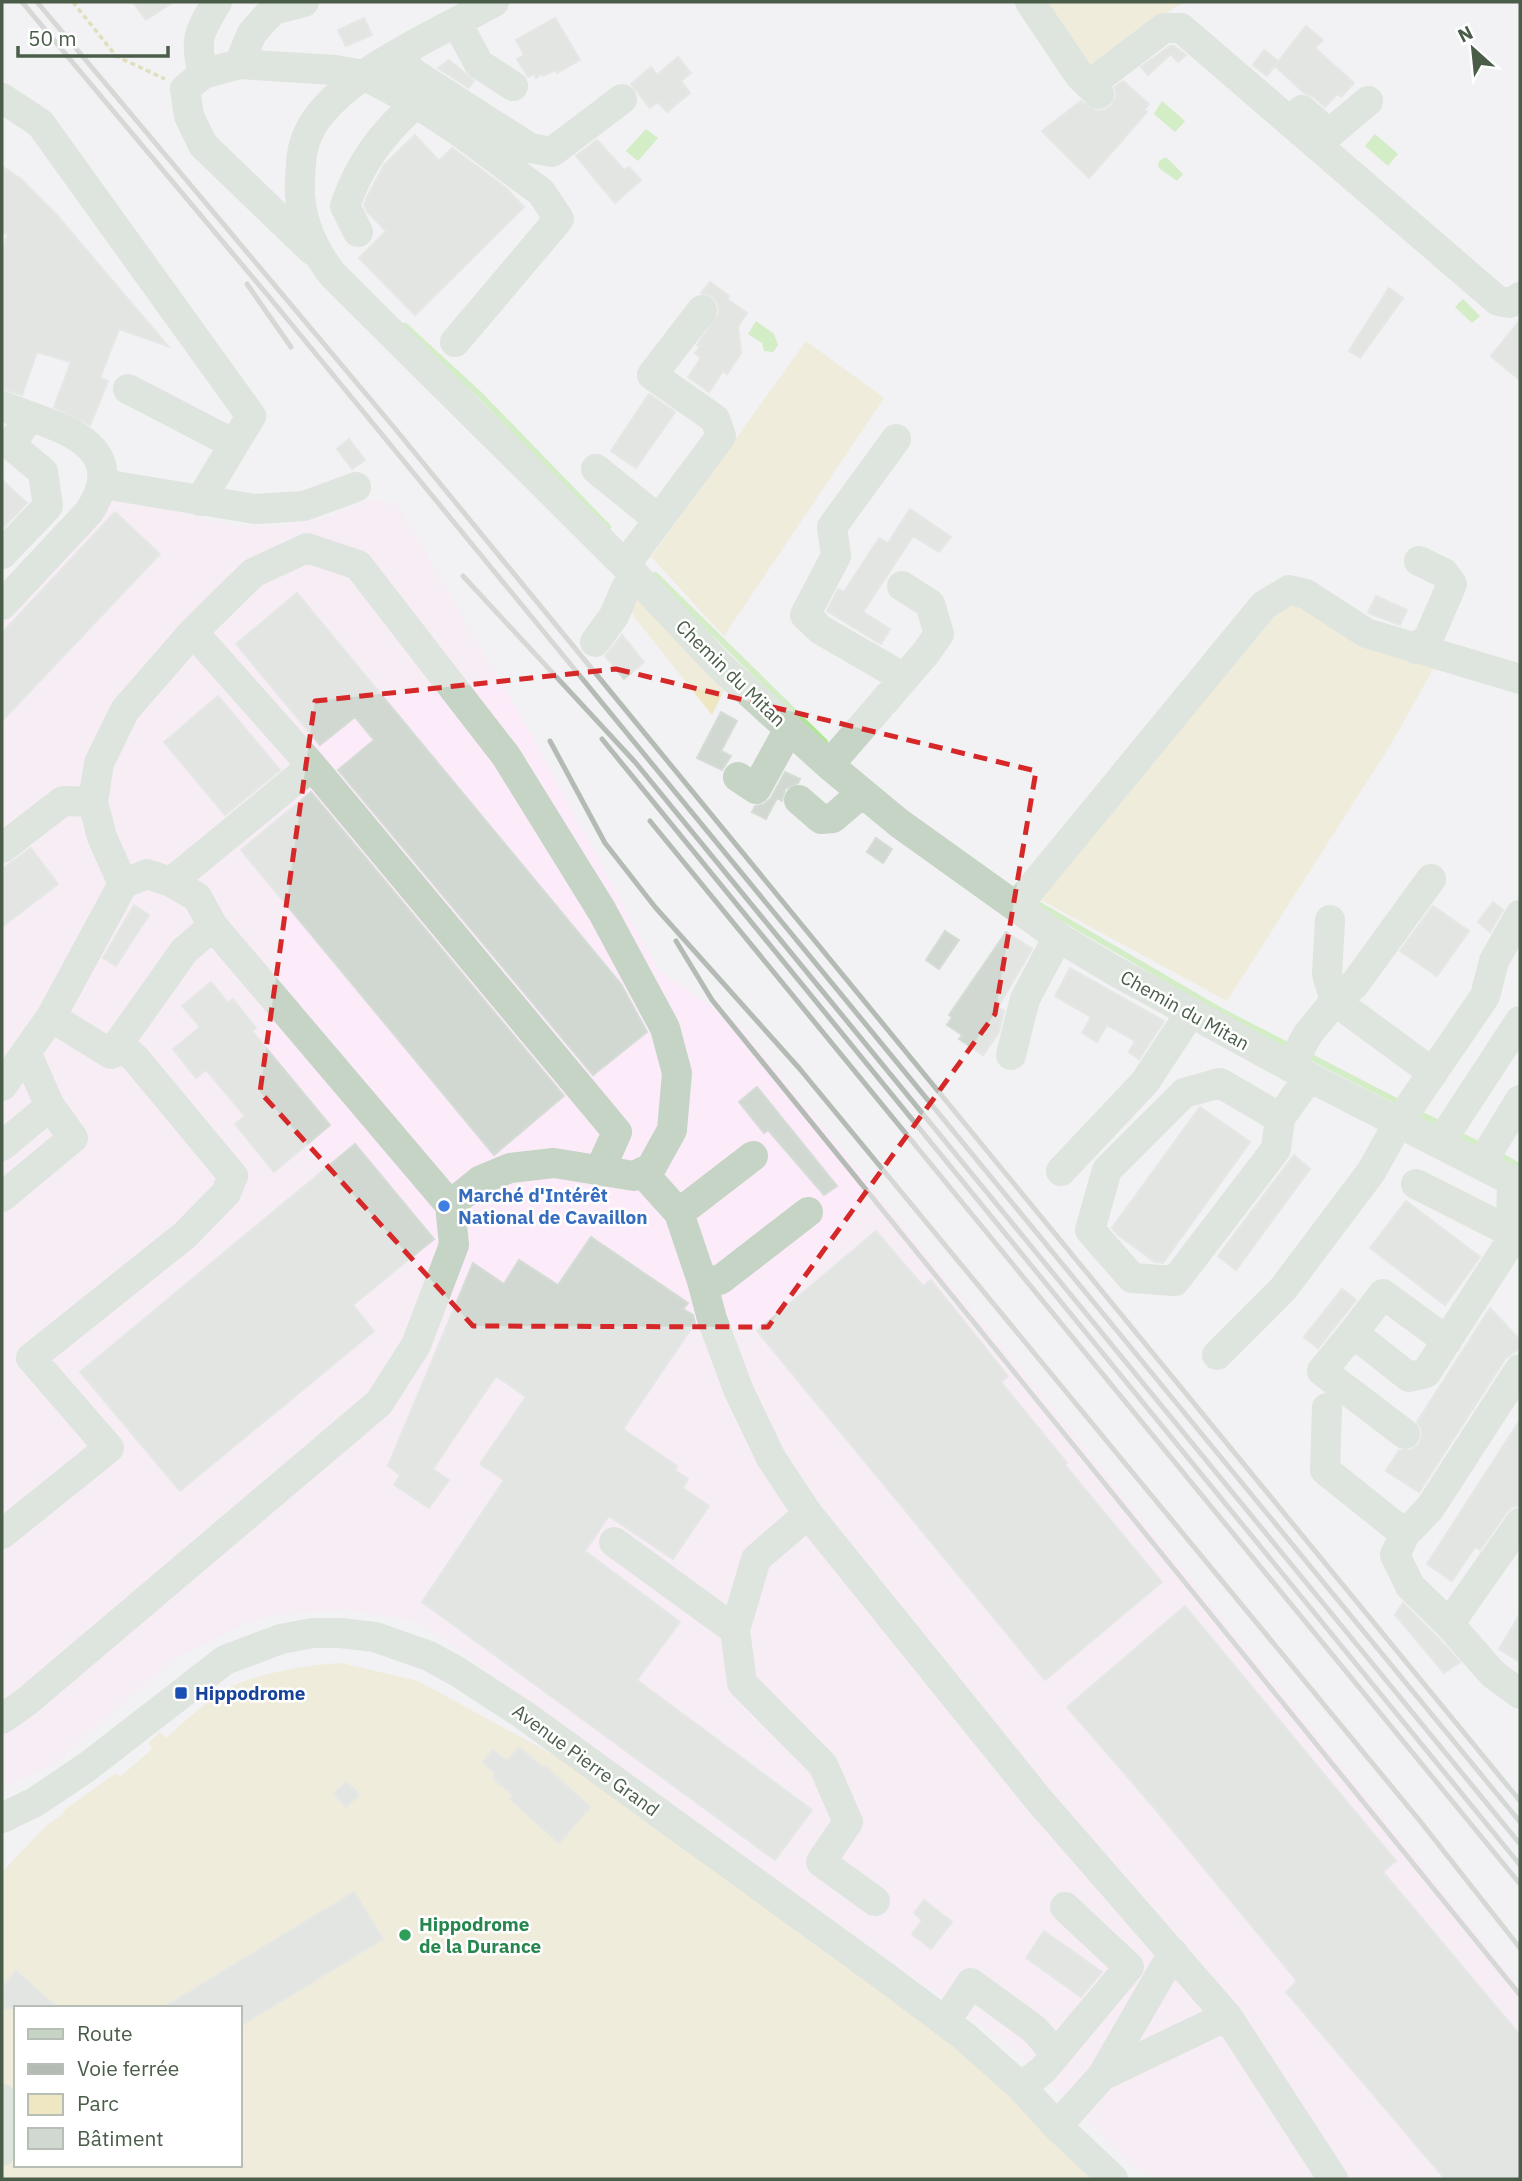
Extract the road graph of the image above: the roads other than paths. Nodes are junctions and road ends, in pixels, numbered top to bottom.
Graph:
1 (217, 2) edge
2 (303, 2) edge
3 (494, 2) edge
4 (1030, 2) edge
5 (457, 23) junction
6 (395, 56) junction
7 (239, 64) junction
8 (364, 75) junction
9 (194, 81) junction
10 (513, 86) dead end
11 (2, 98) edge
12 (622, 99) dead end
13 (1264, 100) junction
14 (1368, 101) dead end
15 (416, 103) junction
16 (358, 232) dead end
17 (319, 257) junction
18 (1520, 297) edge
19 (702, 310) dead end
20 (455, 342) dead end
21 (128, 388) dead end
22 (15, 411) edge
23 (896, 439) dead end
24 (234, 444) junction
25 (691, 450) dead end
26 (596, 469) dead end
27 (103, 484) junction
28 (356, 487) dead end
29 (200, 501) junction
30 (648, 511) junction
31 (2, 554) edge
32 (1419, 561) dead end
33 (626, 566) junction
34 (902, 586) dead end
35 (2, 605) edge
36 (193, 632) junction
37 (595, 642) dead end
38 (1416, 649) junction
39 (904, 678) junction
40 (1520, 679) edge
41 (789, 729) junction
42 (829, 765) junction
43 (312, 766) junction
44 (738, 777) dead end
45 (862, 793) junction
46 (799, 800) dead end
47 (93, 802) junction
48 (2, 848) edge
49 (1431, 879) dead end
50 (172, 882) junction
51 (123, 884) junction
52 (1016, 907) junction
53 (1520, 915) edge
54 (1330, 920) dead end
55 (213, 926) junction
56 (1058, 937) junction
57 (1335, 1001) junction
58 (1188, 1013) junction
59 (51, 1017) junction
60 (1520, 1021) edge
61 (118, 1044) junction
62 (26, 1052) junction
63 (1011, 1055) dead end
64 (1300, 1072) junction
65 (1433, 1073) junction
66 (2, 1086) edge
67 (1520, 1100) edge
68 (50, 1106) junction
69 (1280, 1118) junction
70 (1399, 1122) junction
71 (1440, 1143) junction
72 (2, 1146) edge
73 (753, 1156) dead end
74 (1480, 1164) junction
75 (600, 1170) junction
76 (1062, 1171) dead end
77 (642, 1172) junction
78 (1516, 1182) edge
79 (1416, 1184) dead end
80 (2, 1197) edge
81 (450, 1205) junction
82 (808, 1212) dead end
83 (679, 1213) junction
84 (1511, 1232) junction
85 (702, 1280) junction
86 (1353, 1334) junction
87 (1447, 1341) junction
88 (1217, 1355) dead end
89 (1520, 1369) edge
90 (1327, 1408) dead end
91 (1405, 1434) dead end
92 (808, 1514) junction
93 (1520, 1523) edge
94 (2, 1534) edge
95 (1405, 1534) junction
96 (614, 1542) dead end
97 (1449, 1623) junction
98 (735, 1630) junction
99 (1520, 1694) edge
100 (2, 1719) edge
101 (2, 1818) edge
102 (875, 1901) dead end
103 (1065, 1907) dead end
104 (1173, 1953) junction
105 (1227, 2016) junction
106 (945, 2022) junction
107 (1056, 2054) junction
108 (1102, 2076) junction
109 (1021, 2087) junction
110 (2, 2099) edge
111 (1057, 2126) junction
112 (2, 2151) edge
113 (1113, 2179) edge
114 (1333, 2179) edge

1 - 9 street
2 - 7 street
3 - 5 street, Chemin du Mitan
4 - 13 street
5 - 6 street, Chemin du Mitan
5 - 10 street
6 - 8 street, Chemin du Mitan
6 - 12 street
7 - 8 street
7 - 9 street
8 - 15 street
8 - 17 street, Chemin du Mitan
9 - 17 street
11 - 24 street
13 - 14 street
13 - 18 street
15 - 16 street
15 - 20 street
17 - 33 street, Chemin du Mitan
19 - 33 street
21 - 24 street
22 - 27 street
22 - 31 street
23 - 39 street
24 - 29 street
25 - 30 street
26 - 30 street
27 - 29 street
27 - 35 street
28 - 29 street
30 - 33 street
32 - 38 street
33 - 37 street
33 - 41 street, Chemin du Mitan
34 - 39 street
36 - 43 street
36 - 47 street
36 - 77 street
38 - 40 street
38 - 52 street
39 - 42 street
41 - 42 street, Chemin du Mitan
41 - 44 street
42 - 45 street, Chemin du Mitan
43 - 50 street
43 - 75 street
45 - 46 street
45 - 52 street, Chemin du Mitan
47 - 48 street
47 - 51 street
49 - 57 street
50 - 51 street
50 - 55 street
51 - 59 street
52 - 56 street, Chemin du Mitan
53 - 65 street
54 - 57 street
55 - 61 street
55 - 81 street
56 - 58 street, Chemin du Mitan
56 - 63 street
57 - 64 street
57 - 65 street
58 - 64 street, Chemin du Mitan
58 - 76 street
59 - 61 street
59 - 62 street
60 - 71 street
61 - 94 street
62 - 66 street
62 - 68 street
64 - 69 street
64 - 70 street, Chemin du Mitan
65 - 70 street
67 - 74 street
68 - 72 street
68 - 80 street
69 - 69 street
70 - 71 street, Chemin du Mitan
70 - 88 street
71 - 74 street, Chemin du Mitan
73 - 83 street
74 - 78 street, Chemin du Mitan
75 - 77 street
75 - 81 street
77 - 83 street
78 - 84 street
79 - 84 street
81 - 100 street
82 - 85 street
83 - 85 street
84 - 87 street
85 - 92 street
86 - 87 street
86 - 87 street
86 - 91 street
89 - 95 street
90 - 95 street
92 - 98 street
92 - 104 street
93 - 97 street
95 - 97 street
96 - 98 street
97 - 99 street
98 - 102 street
101 - 106 street, Avenue Pierre Grand
103 - 107 street
104 - 105 street
104 - 108 street
105 - 108 street
105 - 114 street
106 - 107 street
106 - 109 street, Avenue Pierre Grand
107 - 109 street
108 - 111 street
109 - 111 street, Avenue Pierre Grand
110 - 112 street
111 - 113 street, Avenue Pierre Grand

